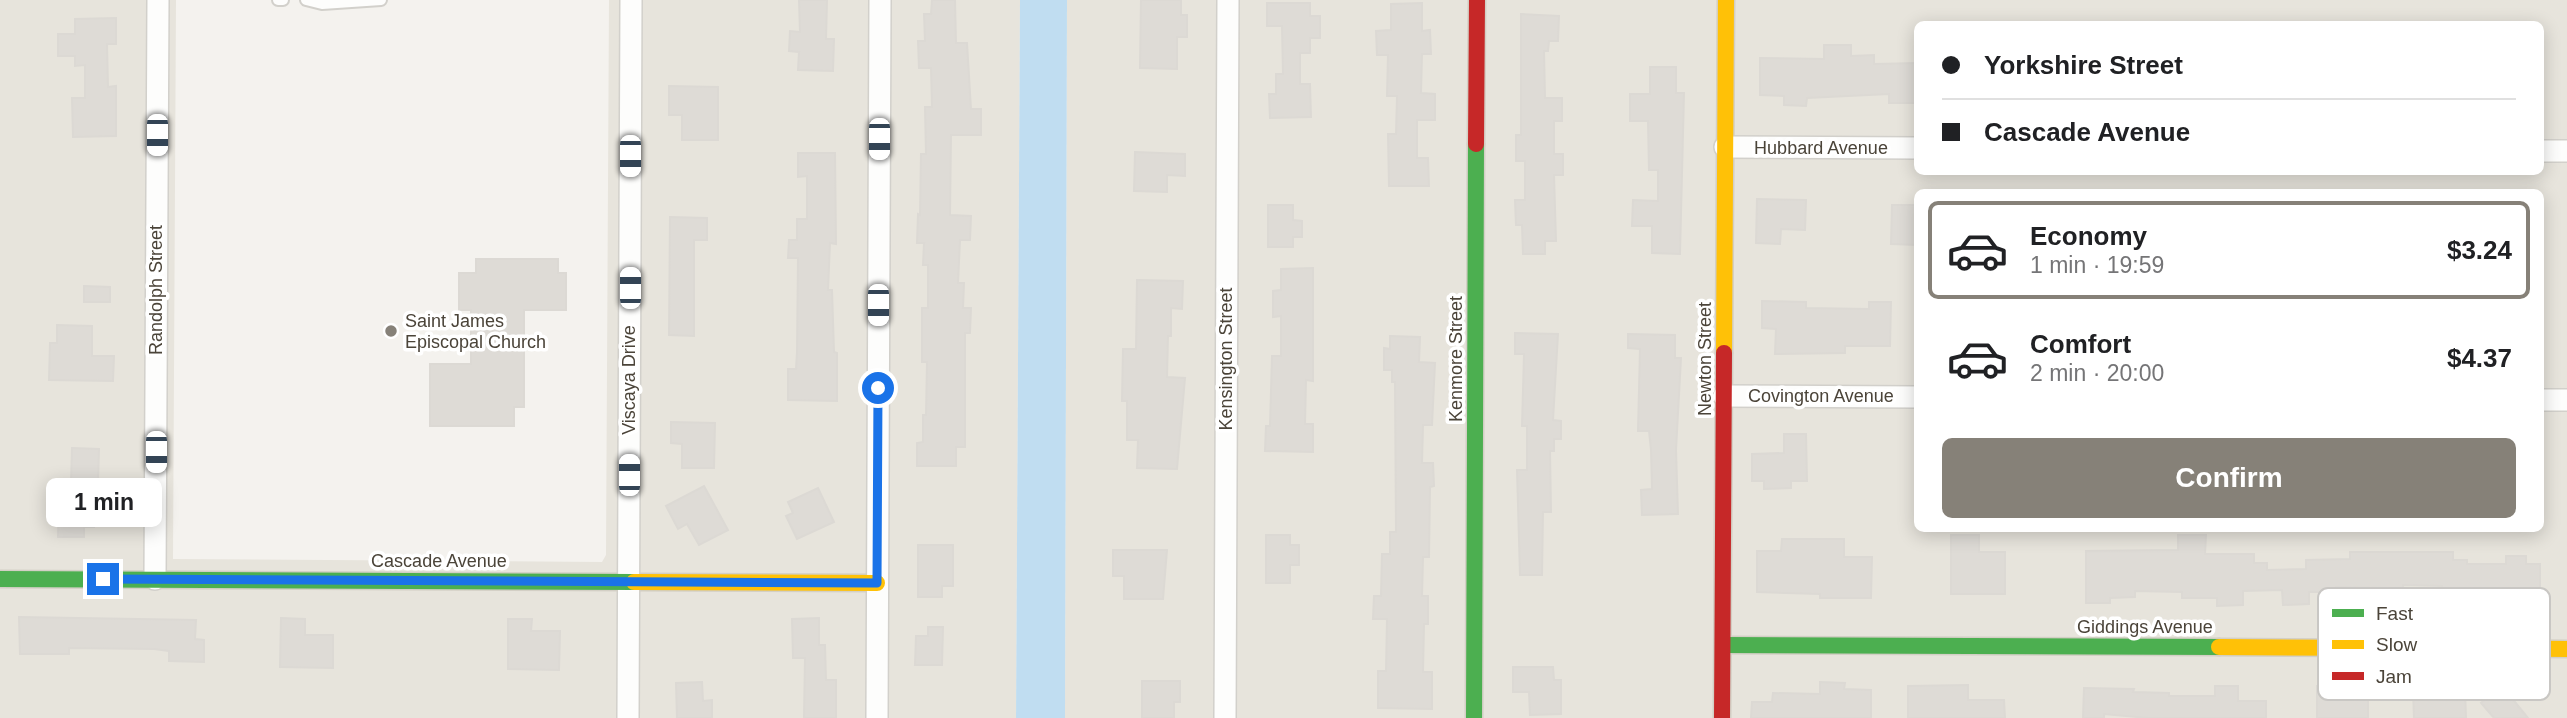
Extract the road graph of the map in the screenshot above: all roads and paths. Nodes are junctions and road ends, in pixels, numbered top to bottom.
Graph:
1 (158, 0) edge
2 (306, 0) edge
3 (380, 0) edge
4 (631, 0) edge
5 (880, 0) edge
6 (1228, 0) edge
7 (1477, 0) edge
8 (1726, 0) edge
9 (1725, 147) junction
10 (1914, 148) edge
11 (2544, 151) edge
12 (2567, 151) edge
13 (1724, 396) junction
14 (1914, 397) edge
15 (2544, 400) edge
16 (2567, 400) edge
17 (0, 579) edge
18 (155, 579) junction
19 (628, 582) junction
20 (877, 583) junction
21 (1723, 645) junction
22 (2318, 648) edge
23 (628, 718) edge
24 (877, 718) edge
25 (1225, 718) edge
26 (1474, 718) edge
27 (1722, 718) edge

1 - 18 street, Randolph Street
2 - 3 lane
4 - 19 street, Viscaya Drive
5 - 20 street
6 - 25 street, Kensington Street
7 - 26 street, Kenmore Street
8 - 9 street, Newton Street
9 - 10 street, Hubbard Avenue
9 - 13 street, Newton Street
11 - 12 street
13 - 14 street, Covington Avenue
13 - 21 street, Newton Street
15 - 16 street
17 - 18 street, Cascade Avenue
18 - 19 street, Cascade Avenue
19 - 20 street, Cascade Avenue
19 - 23 street, Viscaya Drive
20 - 24 street
21 - 22 street, Giddings Avenue
21 - 27 street, Newton Street

